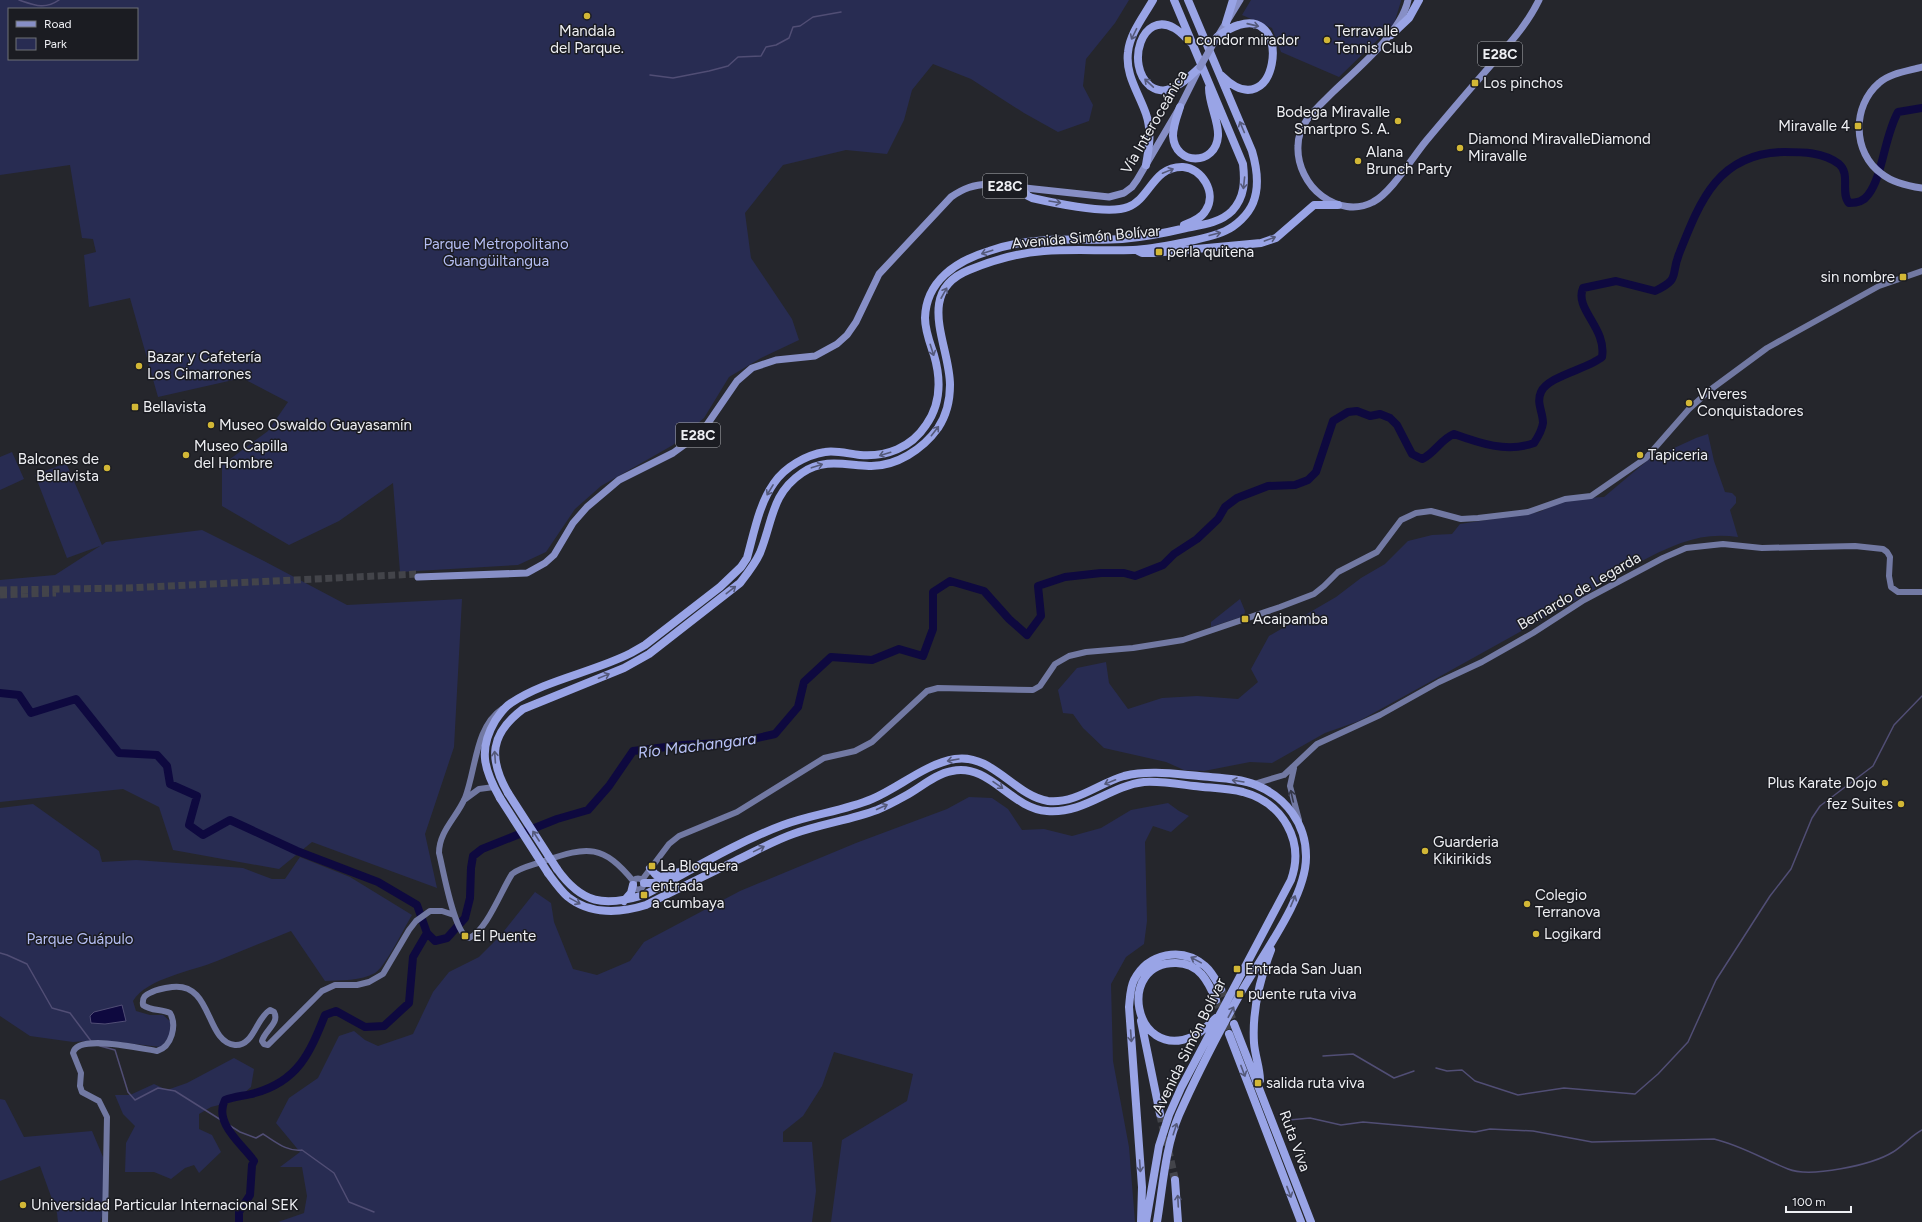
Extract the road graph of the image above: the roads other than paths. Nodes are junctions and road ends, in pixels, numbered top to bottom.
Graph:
1 (1153, 0) edge
2 (1174, 0) edge
3 (1188, 0) edge
4 (1191, 0) edge
5 (1233, 0) edge
6 (1240, 0) edge
7 (1408, 0) edge
8 (1418, 0) edge
9 (1539, 0) edge
10 (1194, 14) junction
11 (1226, 23) junction
12 (1391, 34) junction
13 (1217, 37) junction
14 (1194, 47) junction
15 (1200, 67) junction
16 (1922, 67) edge
17 (1219, 73) junction
18 (1208, 82) junction
19 (1180, 106) junction
20 (1146, 166) junction
21 (1020, 188) junction
22 (1919, 188) edge
23 (1338, 205) junction
24 (1163, 233) junction
25 (1135, 250) junction
26 (1922, 271) edge
27 (418, 576) tunnel mouth
28 (1922, 592) edge
29 (509, 704) junction
30 (1294, 768) junction
31 (1254, 784) junction
32 (494, 788) junction
33 (464, 800) junction
34 (1300, 824) junction
35 (704, 864) junction
36 (650, 868) junction
37 (680, 872) junction
38 (643, 882) junction
39 (634, 883) junction
40 (624, 901) junction
41 (455, 917) junction
42 (1276, 936) junction
43 (1221, 989) tunnel mouth
44 (1216, 1000) tunnel mouth
45 (1139, 1013) junction
46 (1220, 1015) junction
47 (1234, 1024) tunnel mouth
48 (1229, 1034) tunnel mouth
49 (1259, 1086) junction
50 (1160, 1114) tunnel mouth
51 (1176, 1180) tunnel mouth
52 (105, 1222) edge
53 (1141, 1222) edge
54 (1146, 1222) edge
55 (1158, 1222) edge
56 (1178, 1222) edge
57 (1301, 1222) edge
58 (1311, 1222) edge

1 -> 20 highway
2 - 14 highway, Avenida Simón Bolívar
3 - 10 highway, Avenida Simón Bolívar
4 - 10 highway
5 - 11 highway
6 - 11 main road, Vía Interoceánica / E28C
7 - 12 main road, E28C
8 - 12 highway
9 - 23 main road, E28C
10 - 17 highway, Avenida Simón Bolívar
11 - 13 main road, Vía Interoceánica / E28C
12 - 23 main road, E28C
13 - 15 main road, Vía Interoceánica / E28C, bridge
13 -> 17 highway
15 -> 14 highway
14 - 18 highway, Avenida Simón Bolívar
15 - 19 main road, Vía Interoceánica / E28C
16 - 22 main road
25 -> 17 highway, Avenida Simón Bolívar
18 - 19 highway
18 -> 24 highway, Avenida Simón Bolívar
19 - 20 main road, Vía Interoceánica / E28C
20 - 21 main road, Vía Interoceánica / E28C
21 -> 24 highway
21 - 27 main road, Vía Interoceánica / E28C
25 -> 23 highway
24 -> 29 highway, Avenida Simón Bolívar
40 -> 25 highway, Avenida Simón Bolívar, bridge
26 - 36 street
28 - 30 street, Bernardo de Legarda
29 - 32 highway, Avenida Simón Bolívar
29 - 33 street
30 - 31 street, Bernardo de Legarda
34 -> 30 street
31 - 34 highway, Avenida Simón Bolívar
31 -> 35 highway, Avenida Simón Bolívar
32 - 33 street
32 -> 46 highway, Avenida Simón Bolívar, bridge
33 - 41 street
42 -> 34 highway, Avenida Simón Bolívar
35 - 37 highway
35 - 40 highway, Avenida Simón Bolívar
36 - 37 highway
36 - 38 street
37 - 38 highway
38 - 39 street
38 - 39 street
39 - 40 highway
39 - 41 street
41 - 52 street
42 - 49 highway
55 -> 42 highway, Avenida Simón Bolívar
43 -> 53 highway
44 - 45 highway
45 - 46 highway
45 - 50 highway
46 - 54 highway, Avenida Simón Bolívar
47 - 49 highway, Ruta Viva
48 -> 57 highway, Ruta Viva
49 - 58 highway, Ruta Viva
56 -> 51 highway

